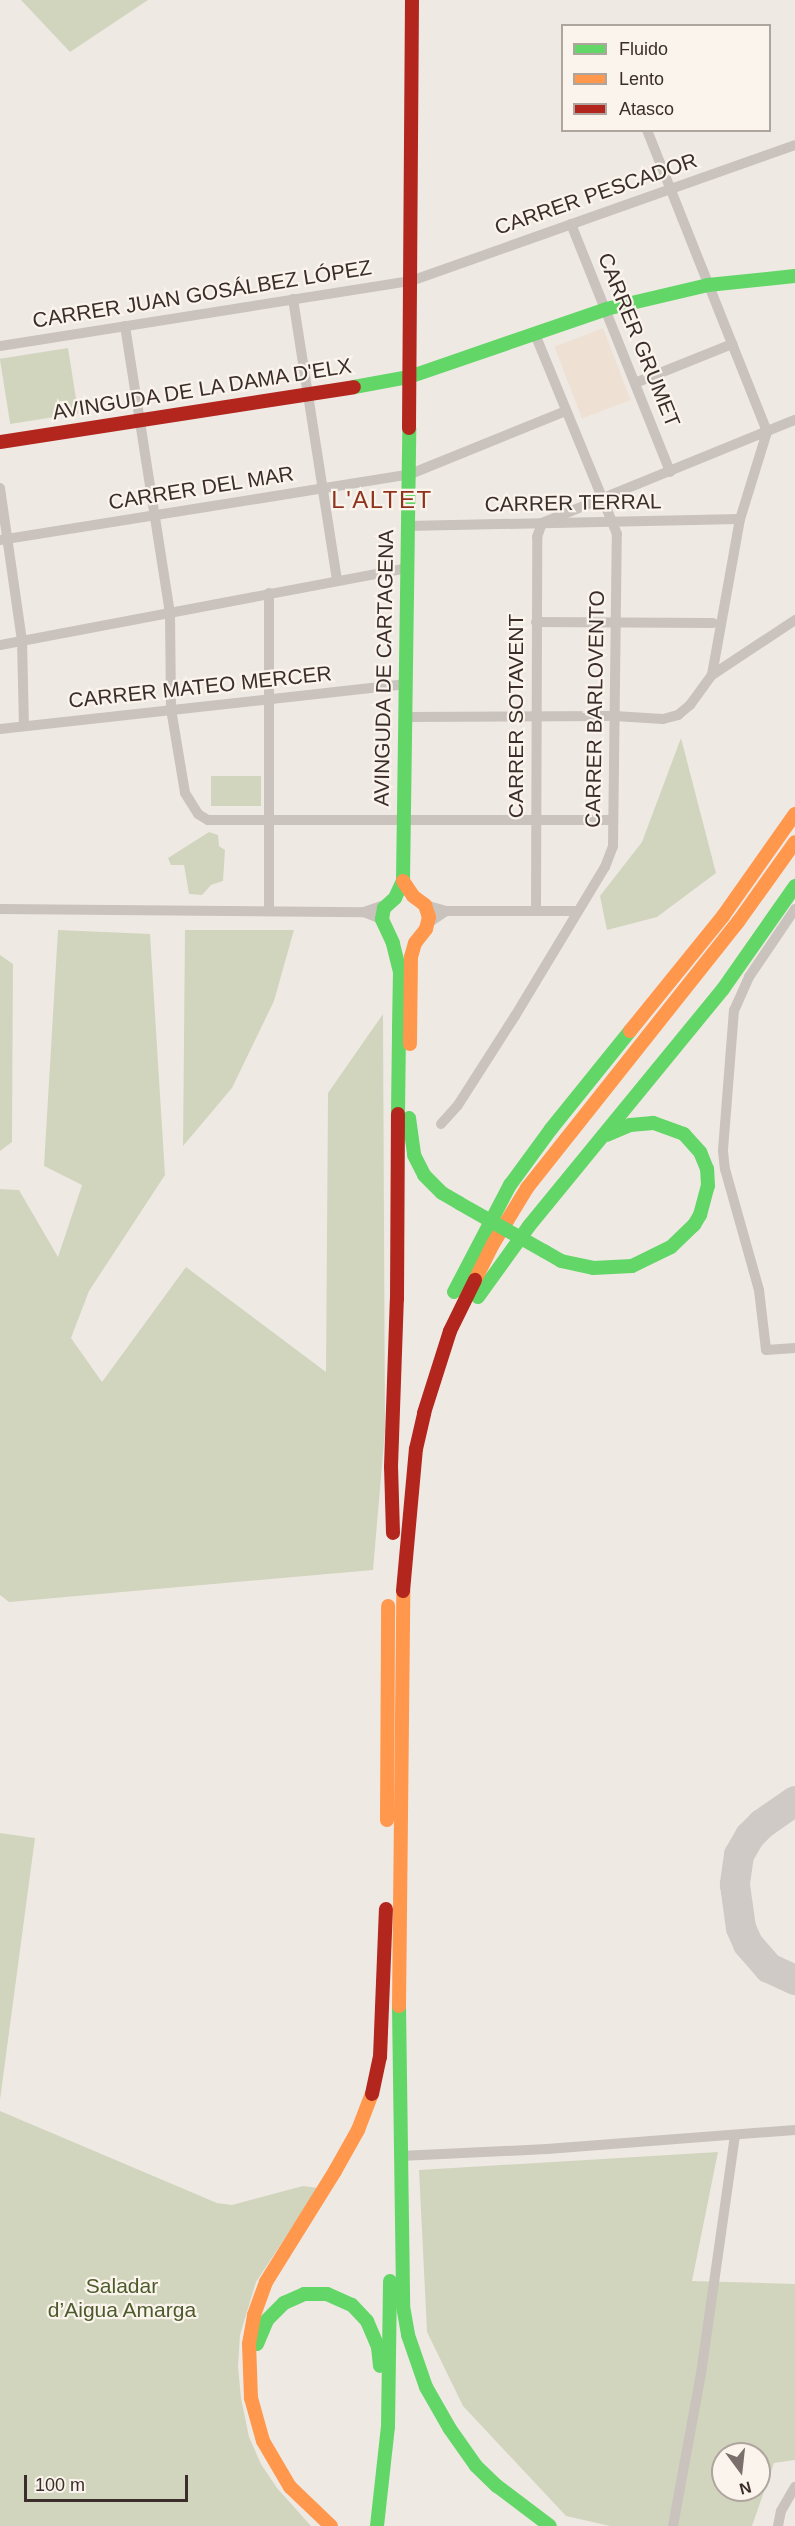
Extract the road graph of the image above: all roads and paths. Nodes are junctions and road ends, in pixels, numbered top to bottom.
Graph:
1 (412, 0) edge
2 (648, 132) edge
3 (794, 147) edge
4 (670, 189) junction
5 (571, 224) junction
6 (795, 276) edge
7 (411, 281) junction
8 (708, 285) junction
9 (293, 299) junction
10 (606, 309) junction
11 (125, 326) junction
12 (534, 332) junction
13 (732, 344) junction
14 (0, 346) edge
15 (410, 378) junction
16 (635, 383) junction
17 (308, 396) junction
18 (566, 411) junction
19 (140, 420) junction
20 (795, 420) edge
21 (767, 432) junction
22 (0, 442) edge
23 (670, 472) junction
24 (408, 475) junction
25 (0, 488) edge
26 (322, 488) junction
27 (602, 500) junction
28 (154, 515) junction
29 (740, 519) junction
30 (612, 522) junction
31 (542, 523) junction
32 (407, 526) junction
33 (4, 539) edge
34 (406, 568) junction
35 (337, 580) junction
36 (269, 593) junction
37 (170, 612) junction
38 (795, 620) edge
39 (536, 622) junction
40 (616, 622) junction
41 (713, 623) dead end
42 (22, 640) junction
43 (0, 645) edge
44 (712, 675) junction
45 (405, 684) junction
46 (269, 699) junction
47 (171, 709) junction
48 (535, 716) junction
49 (614, 716) junction
50 (404, 717) junction
51 (24, 726) junction
52 (0, 729) edge
53 (795, 814) edge
54 (270, 818) junction
55 (403, 819) junction
56 (535, 820) junction
57 (613, 820) junction
58 (795, 842) edge
59 (403, 881) junction
60 (795, 886) edge
61 (412, 896) junction
62 (391, 901) junction
63 (425, 905) junction
64 (0, 909) edge
65 (795, 909) edge
66 (446, 910) junction
67 (541, 910) junction
68 (269, 911) junction
69 (577, 911) junction
70 (364, 912) junction
71 (428, 923) junction
72 (386, 930) junction
73 (562, 936) junction
74 (418, 938) junction
75 (441, 1124) dead end
76 (602, 1138) junction
77 (795, 1348) edge
78 (434, 1377) junction
79 (390, 1575) dead end
80 (386, 1909) junction
81 (399, 1950) junction
82 (391, 2097) junction
83 (795, 2130) edge
84 (735, 2136) junction
85 (400, 2156) junction
86 (795, 2487) edge
87 (381, 2497) junction
88 (331, 2526) edge
89 (344, 2526) edge
90 (377, 2526) edge
91 (550, 2526) edge
92 (673, 2526) edge
93 (778, 2526) edge

1 - 7 main road, AVINGUDA DE CARTAGENA
2 - 4 street
3 - 4 street, CARRER PESCADOR
4 - 5 street, CARRER PESCADOR
4 - 8 street
5 - 7 street, CARRER PESCADOR
5 - 10 street, CARRER GRUMET
6 - 8 main road, AVINGUDA DE LA DAMA D'ELX
7 - 9 street, CARRER JUAN GOSÁLBEZ LÓPEZ
7 - 15 main road, AVINGUDA DE CARTAGENA
8 - 10 main road, AVINGUDA DE LA DAMA D'ELX
8 - 13 street
9 - 11 street, CARRER JUAN GOSÁLBEZ LÓPEZ
9 - 17 street
10 - 12 main road, AVINGUDA DE LA DAMA D'ELX
10 - 16 street, CARRER GRUMET
11 - 14 street, CARRER JUAN GOSÁLBEZ LÓPEZ
11 - 19 street
12 - 15 main road, AVINGUDA DE LA DAMA D'ELX
12 - 18 street, CARRER BARLOVENTO
13 - 16 street
13 - 21 street
15 - 17 main road, AVINGUDA DE LA DAMA D'ELX
15 - 24 main road, AVINGUDA DE CARTAGENA
16 - 23 street, CARRER GRUMET
17 - 19 main road, AVINGUDA DE LA DAMA D'ELX
17 - 26 street
18 - 24 street, CARRER DEL MAR
18 - 27 street, CARRER BARLOVENTO
19 - 22 main road, AVINGUDA DE LA DAMA D'ELX
19 - 28 street
20 - 21 street
21 - 23 street
21 - 29 street
23 - 27 street
24 - 26 street, CARRER DEL MAR
24 - 32 main road, AVINGUDA DE CARTAGENA
25 - 33 street
26 - 28 street, CARRER DEL MAR
26 - 35 street
27 - 30 street, CARRER BARLOVENTO
27 - 31 street
28 - 33 street, CARRER DEL MAR
28 - 37 street
29 - 30 street, CARRER TERRAL
29 - 44 street
30 - 31 street, CARRER TERRAL
30 - 40 street, CARRER BARLOVENTO
31 - 32 street, CARRER TERRAL
31 - 39 street, CARRER SOTAVENT
32 - 34 main road, AVINGUDA DE CARTAGENA
33 - 42 street
34 - 35 street
34 - 45 main road, AVINGUDA DE CARTAGENA
35 - 36 street
36 - 37 street
36 - 46 street
37 - 42 street
37 - 47 street
38 - 44 street
39 - 40 street
39 - 48 street, CARRER SOTAVENT
40 - 41 street
40 - 49 street, CARRER BARLOVENTO
42 - 43 street
42 - 51 street
44 - 49 street
45 - 46 street, CARRER MATEO MERCER
45 - 50 main road, AVINGUDA DE CARTAGENA
46 - 47 street, CARRER MATEO MERCER
46 - 54 street
47 - 51 street, CARRER MATEO MERCER
47 - 54 street
48 - 49 street
48 - 50 street
48 - 56 street, CARRER SOTAVENT
49 - 57 street, CARRER BARLOVENTO
50 - 55 main road, AVINGUDA DE CARTAGENA
51 - 52 street, CARRER MATEO MERCER
53 - 72 main road
54 - 55 street
54 - 68 street
55 - 56 street
55 - 59 main road, AVINGUDA DE CARTAGENA
56 - 57 street
56 - 67 street, CARRER SOTAVENT
57 - 69 street, CARRER BARLOVENTO
58 - 78 main road
59 - 61 main road
59 - 62 main road
60 - 76 main road
61 - 62 main road
61 - 63 main road
62 - 70 street
62 - 72 main road
63 - 66 street
63 - 71 main road
64 - 68 street
65 - 77 street
66 - 67 street
66 - 71 street
67 - 69 street
67 - 73 street
68 - 70 street
69 - 73 street, CARRER BARLOVENTO
70 - 72 street
71 - 74 main road
72 - 74 main road
73 - 75 street, CARRER BARLOVENTO
74 - 76 main road, bridge
76 - 78 main road
78 - 81 main road
79 - 80 main road
80 - 82 main road
80 - 88 main road
81 - 82 main road
81 - 85 main road
82 - 87 main road
83 - 84 street
84 - 85 street
84 - 92 street
85 - 91 main road
86 - 93 street
87 - 89 main road
87 - 90 main road

